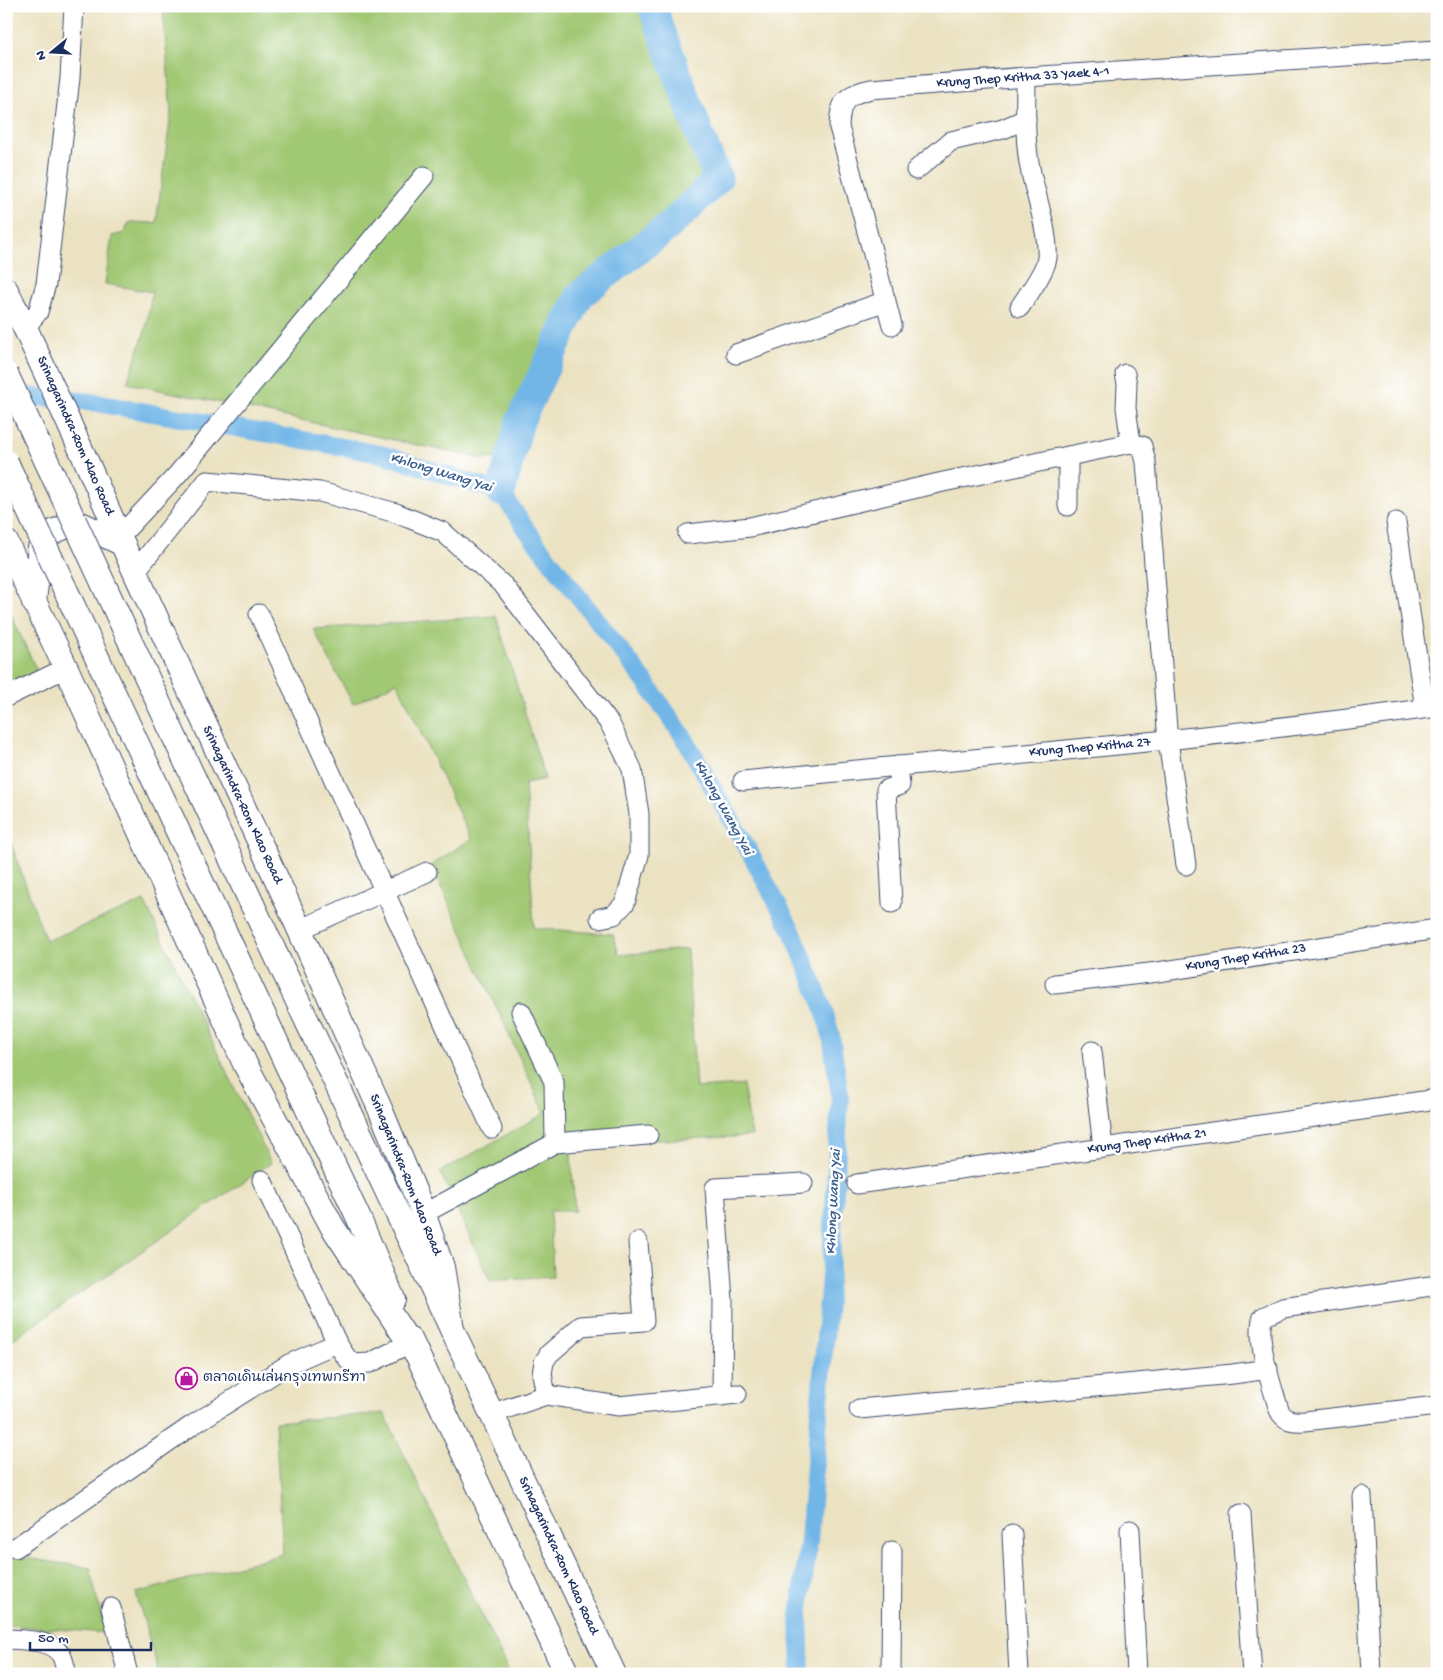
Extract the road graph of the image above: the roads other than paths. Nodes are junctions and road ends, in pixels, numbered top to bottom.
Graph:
1 (74, 6) edge
2 (1437, 50) edge
3 (1026, 76) junction
4 (1026, 119) junction
5 (916, 170) dead end
6 (424, 176) dead end
7 (6, 290) edge
8 (886, 301) junction
9 (1020, 307) dead end
10 (892, 325) dead end
11 (26, 330) junction
12 (736, 354) dead end
13 (6, 374) edge
14 (1125, 374) dead end
15 (1131, 443) junction
16 (1068, 456) junction
17 (6, 462) edge
18 (1068, 506) dead end
19 (1396, 522) dead end
20 (688, 534) dead end
21 (121, 540) junction
22 (6, 542) edge
23 (135, 572) junction
24 (34, 602) junction
25 (259, 614) dead end
26 (66, 668) junction
27 (6, 696) edge
28 (1431, 707) edge
29 (1168, 741) junction
30 (898, 766) junction
31 (743, 781) dead end
32 (1186, 866) dead end
33 (427, 872) dead end
34 (384, 892) junction
35 (892, 903) dead end
36 (600, 918) dead end
37 (1437, 929) edge
38 (299, 930) junction
39 (1055, 984) dead end
40 (521, 1012) dead end
41 (1092, 1051) dead end
42 (1437, 1099) edge
43 (492, 1129) dead end
44 (648, 1135) dead end
45 (555, 1143) junction
46 (1103, 1148) junction
47 (262, 1180) dead end
48 (803, 1183) dead end
49 (857, 1184) dead end
50 (423, 1214) junction
51 (638, 1242) dead end
52 (1437, 1285) edge
53 (452, 1329) junction
54 (337, 1343) junction
55 (413, 1348) junction
56 (1268, 1369) junction
57 (546, 1395) junction
58 (1437, 1406) edge
59 (859, 1409) dead end
60 (491, 1414) junction
61 (1362, 1496) dead end
62 (1241, 1514) dead end
63 (1130, 1530) dead end
64 (1012, 1534) dead end
65 (15, 1548) dead end
66 (892, 1551) dead end
67 (111, 1608) dead end
68 (6, 1639) edge
69 (67, 1674) edge
70 (128, 1674) edge
71 (567, 1674) edge
72 (614, 1674) edge
73 (892, 1674) edge
74 (1019, 1674) edge
75 (1137, 1674) edge
76 (1252, 1674) edge
77 (1371, 1674) edge

1 - 11 street
2 - 3 street, Krung Thep Kritha 33 Yaek 4-1
3 - 4 street
3 - 8 street, Krung Thep Kritha 33 Yaek 4-1
4 - 5 street
4 - 9 street
6 - 21 street
7 - 11 main road, Srinagarindra-Rom Klao Road
8 - 10 street, Krung Thep Kritha 33 Yaek 4-1
8 - 12 street
11 - 21 main road, Srinagarindra-Rom Klao Road
13 - 53 main road, Srinagarindra-Rom Klao Road, bridge
14 - 15 street
15 - 16 street
15 - 29 street
16 - 18 street
16 - 20 street
17 - 55 main road, bridge
19 - 28 street
21 - 23 main road, Srinagarindra-Rom Klao Road
21 - 24 main road
22 - 24 main road
23 - 36 street
23 - 38 main road, Srinagarindra-Rom Klao Road
24 - 26 main road
25 - 34 street
26 - 27 street
26 - 55 main road
28 - 29 street, Krung Thep Kritha 27
29 - 30 street, Krung Thep Kritha 27
29 - 32 street
30 - 31 street, Krung Thep Kritha 27
30 - 35 street
33 - 34 street
34 - 38 street
34 - 43 street
37 - 39 street, Krung Thep Kritha 23
38 - 50 main road, Srinagarindra-Rom Klao Road
40 - 45 street
41 - 46 street
42 - 46 street, Krung Thep Kritha 21
44 - 45 street
45 - 50 street
46 - 49 street, Krung Thep Kritha 21
47 - 54 street
48 - 57 street
50 - 53 main road, Srinagarindra-Rom Klao Road
51 - 57 street
52 - 56 street
53 - 60 main road, Srinagarindra-Rom Klao Road
54 - 55 street
54 - 65 street
55 - 71 main road
56 - 58 street
56 - 59 street
57 - 60 street
60 - 72 main road, Srinagarindra-Rom Klao Road
61 - 77 street
62 - 76 street
63 - 75 street
64 - 74 street
66 - 73 street
67 - 70 street
68 - 69 street

